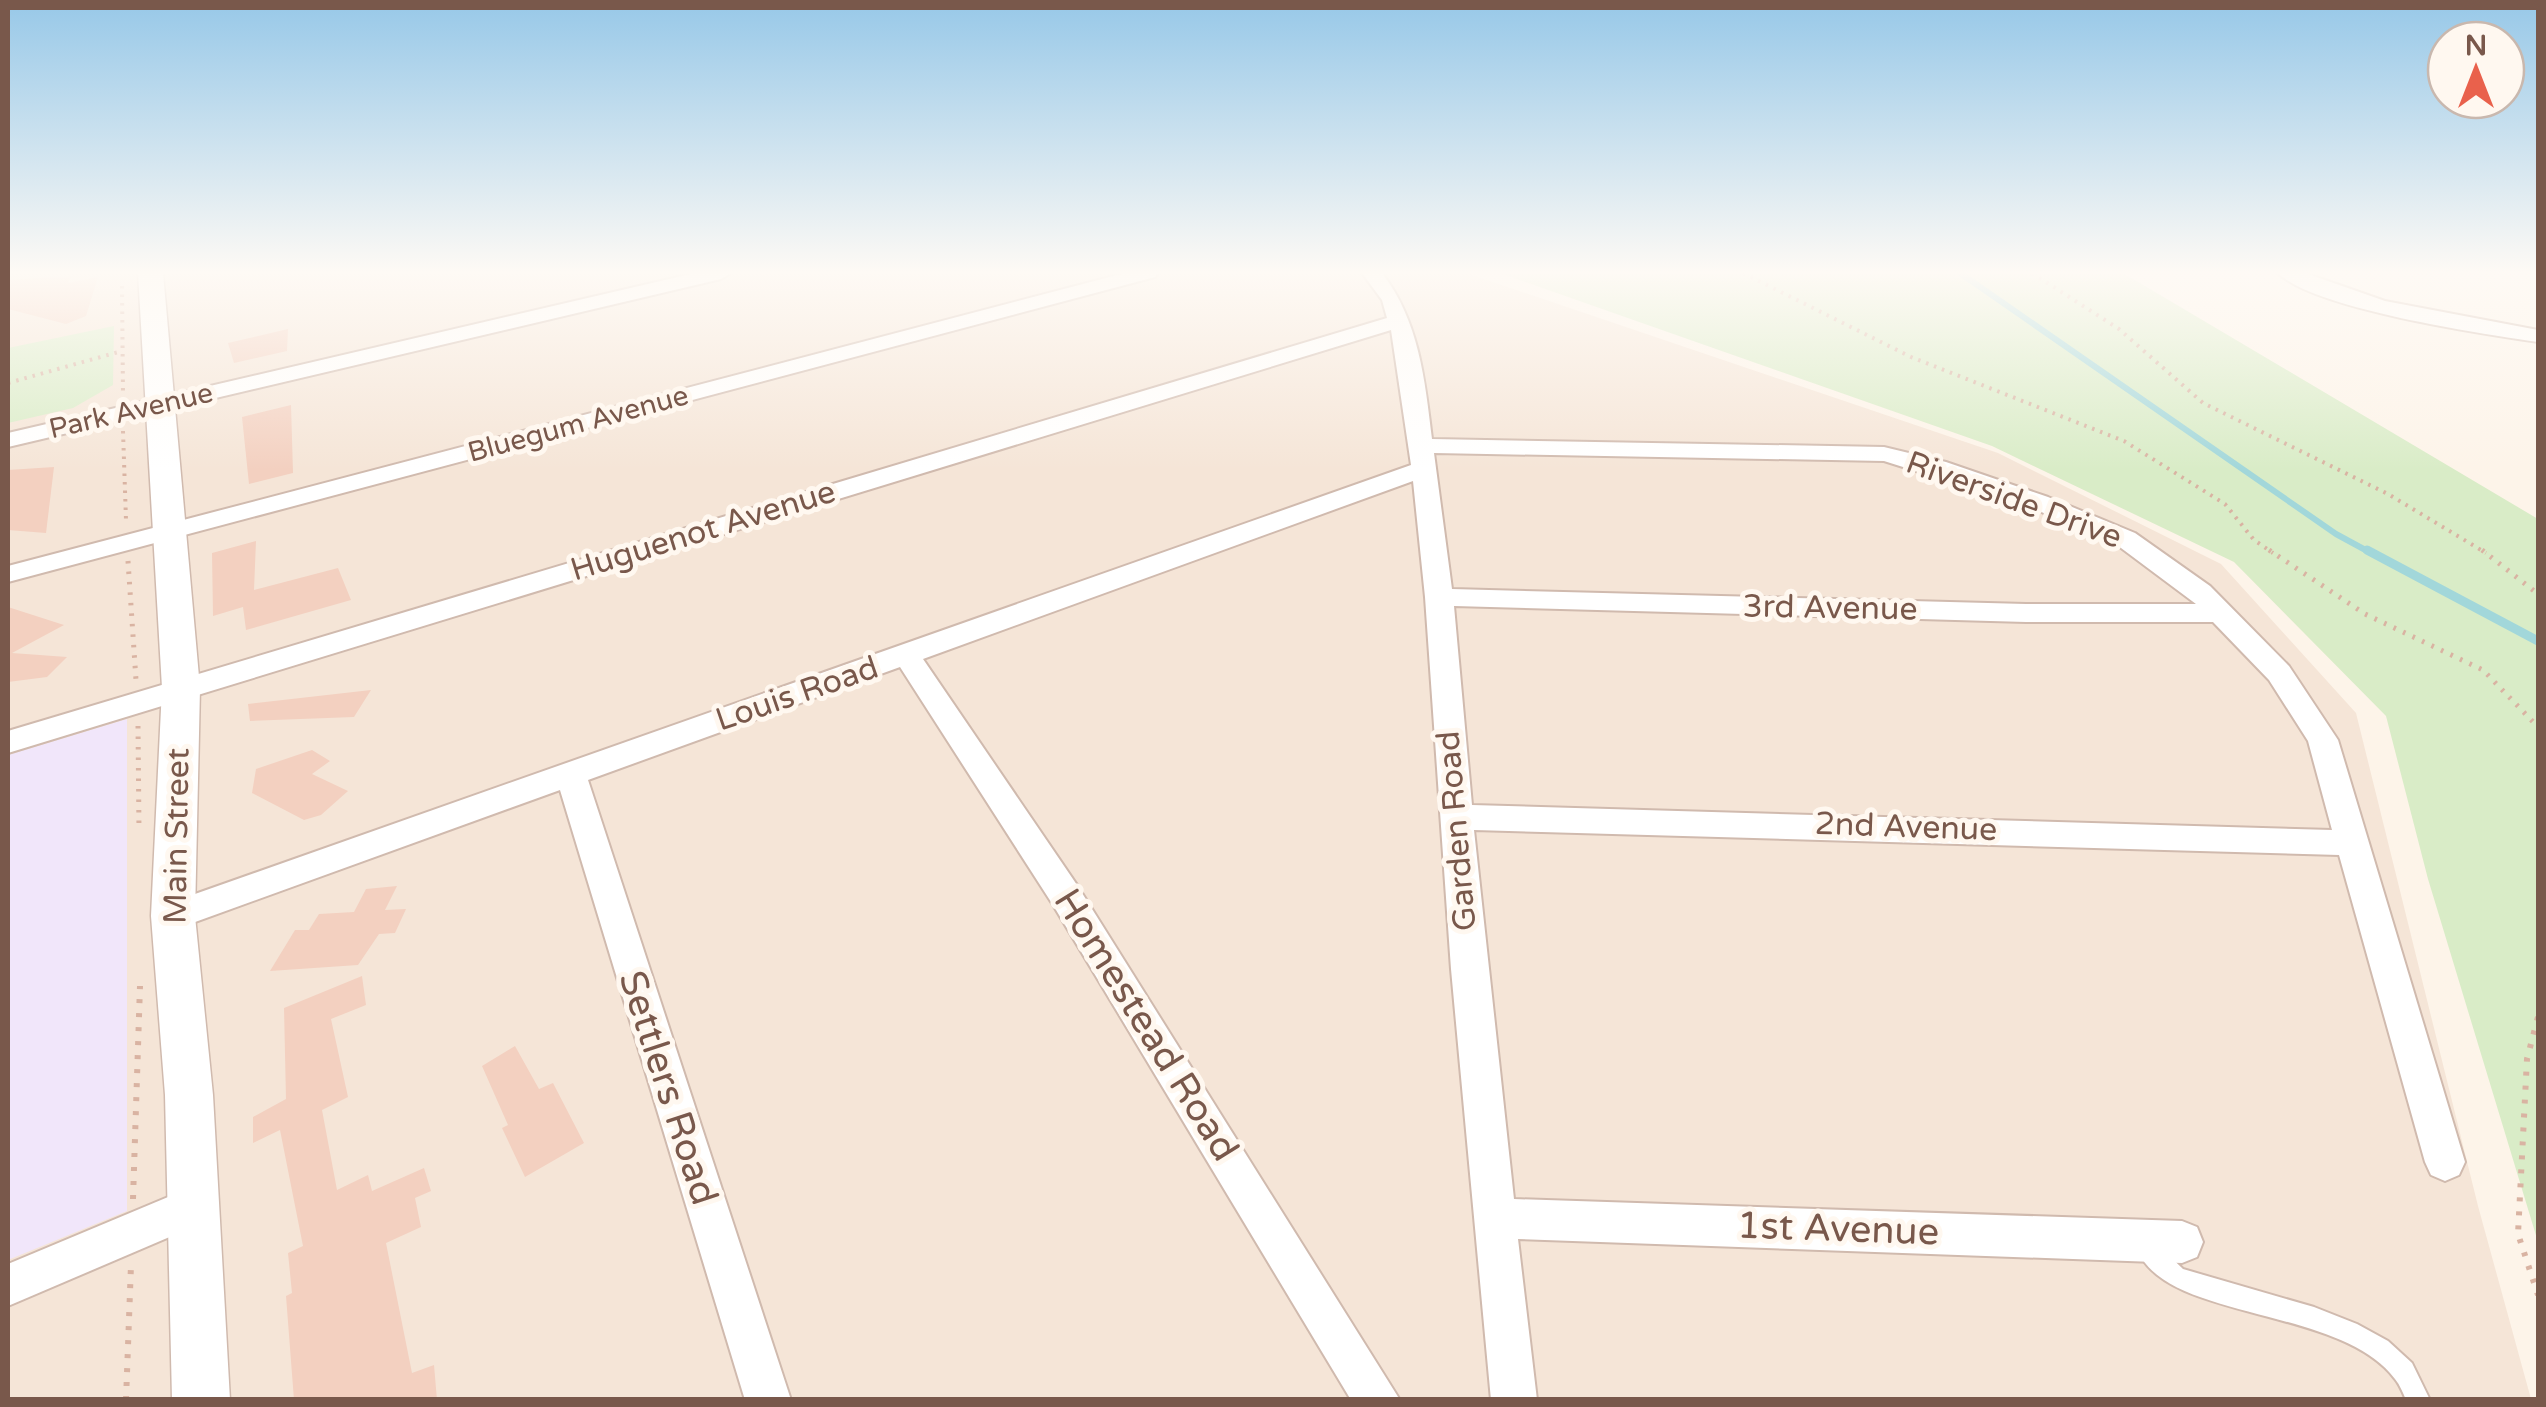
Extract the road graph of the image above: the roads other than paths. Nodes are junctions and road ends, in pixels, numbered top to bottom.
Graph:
1 (139, 339) edge
2 (440, 339) edge
3 (900, 339) edge
4 (1340, 339) edge
5 (1404, 339) edge
6 (140, 409) junction
7 (8, 440) edge
8 (1421, 458) junction
9 (168, 532) junction
10 (8, 574) edge
11 (1438, 598) junction
12 (2221, 613) junction
13 (907, 656) junction
14 (181, 688) junction
15 (8, 742) edge
16 (571, 776) junction
17 (1457, 817) junction
18 (2355, 843) junction
19 (173, 916) junction
20 (2445, 1162) dead end
21 (192, 1207) junction
22 (1494, 1218) junction
23 (2139, 1240) junction
24 (2182, 1242) dead end
25 (8, 1285) edge
26 (201, 1400) edge
27 (768, 1400) edge
28 (1377, 1400) edge
29 (1514, 1400) edge
30 (2420, 1400) edge

1 - 6 street, Main Street
2 - 6 street, Park Avenue
3 - 9 street, Bluegum Avenue
4 - 14 street, Huguenot Avenue
5 - 8 street, Garden Road
6 - 7 street, Park Avenue
6 - 9 street, Main Street
8 - 11 street, Garden Road
8 - 12 street, Riverside Drive
8 - 13 street, Louis Road
9 - 10 street, Bluegum Avenue
9 - 14 street, Main Street
11 - 12 street, 3rd Avenue
11 - 17 street, Garden Road
12 - 18 street, Riverside Drive
13 - 16 street, Louis Road
13 - 28 street, Homestead Road
14 - 15 street, Huguenot Avenue
14 - 19 street, Main Street
16 - 19 street, Louis Road
16 - 27 street, Settlers Road
17 - 18 street, 2nd Avenue
17 - 22 street, Garden Road
18 - 20 street, Riverside Drive
19 - 21 street, Main Street
21 - 25 street
21 - 26 street, Main Street
22 - 23 street, 1st Avenue
22 - 29 street, Garden Road
23 - 24 street, 1st Avenue
23 - 30 lane

